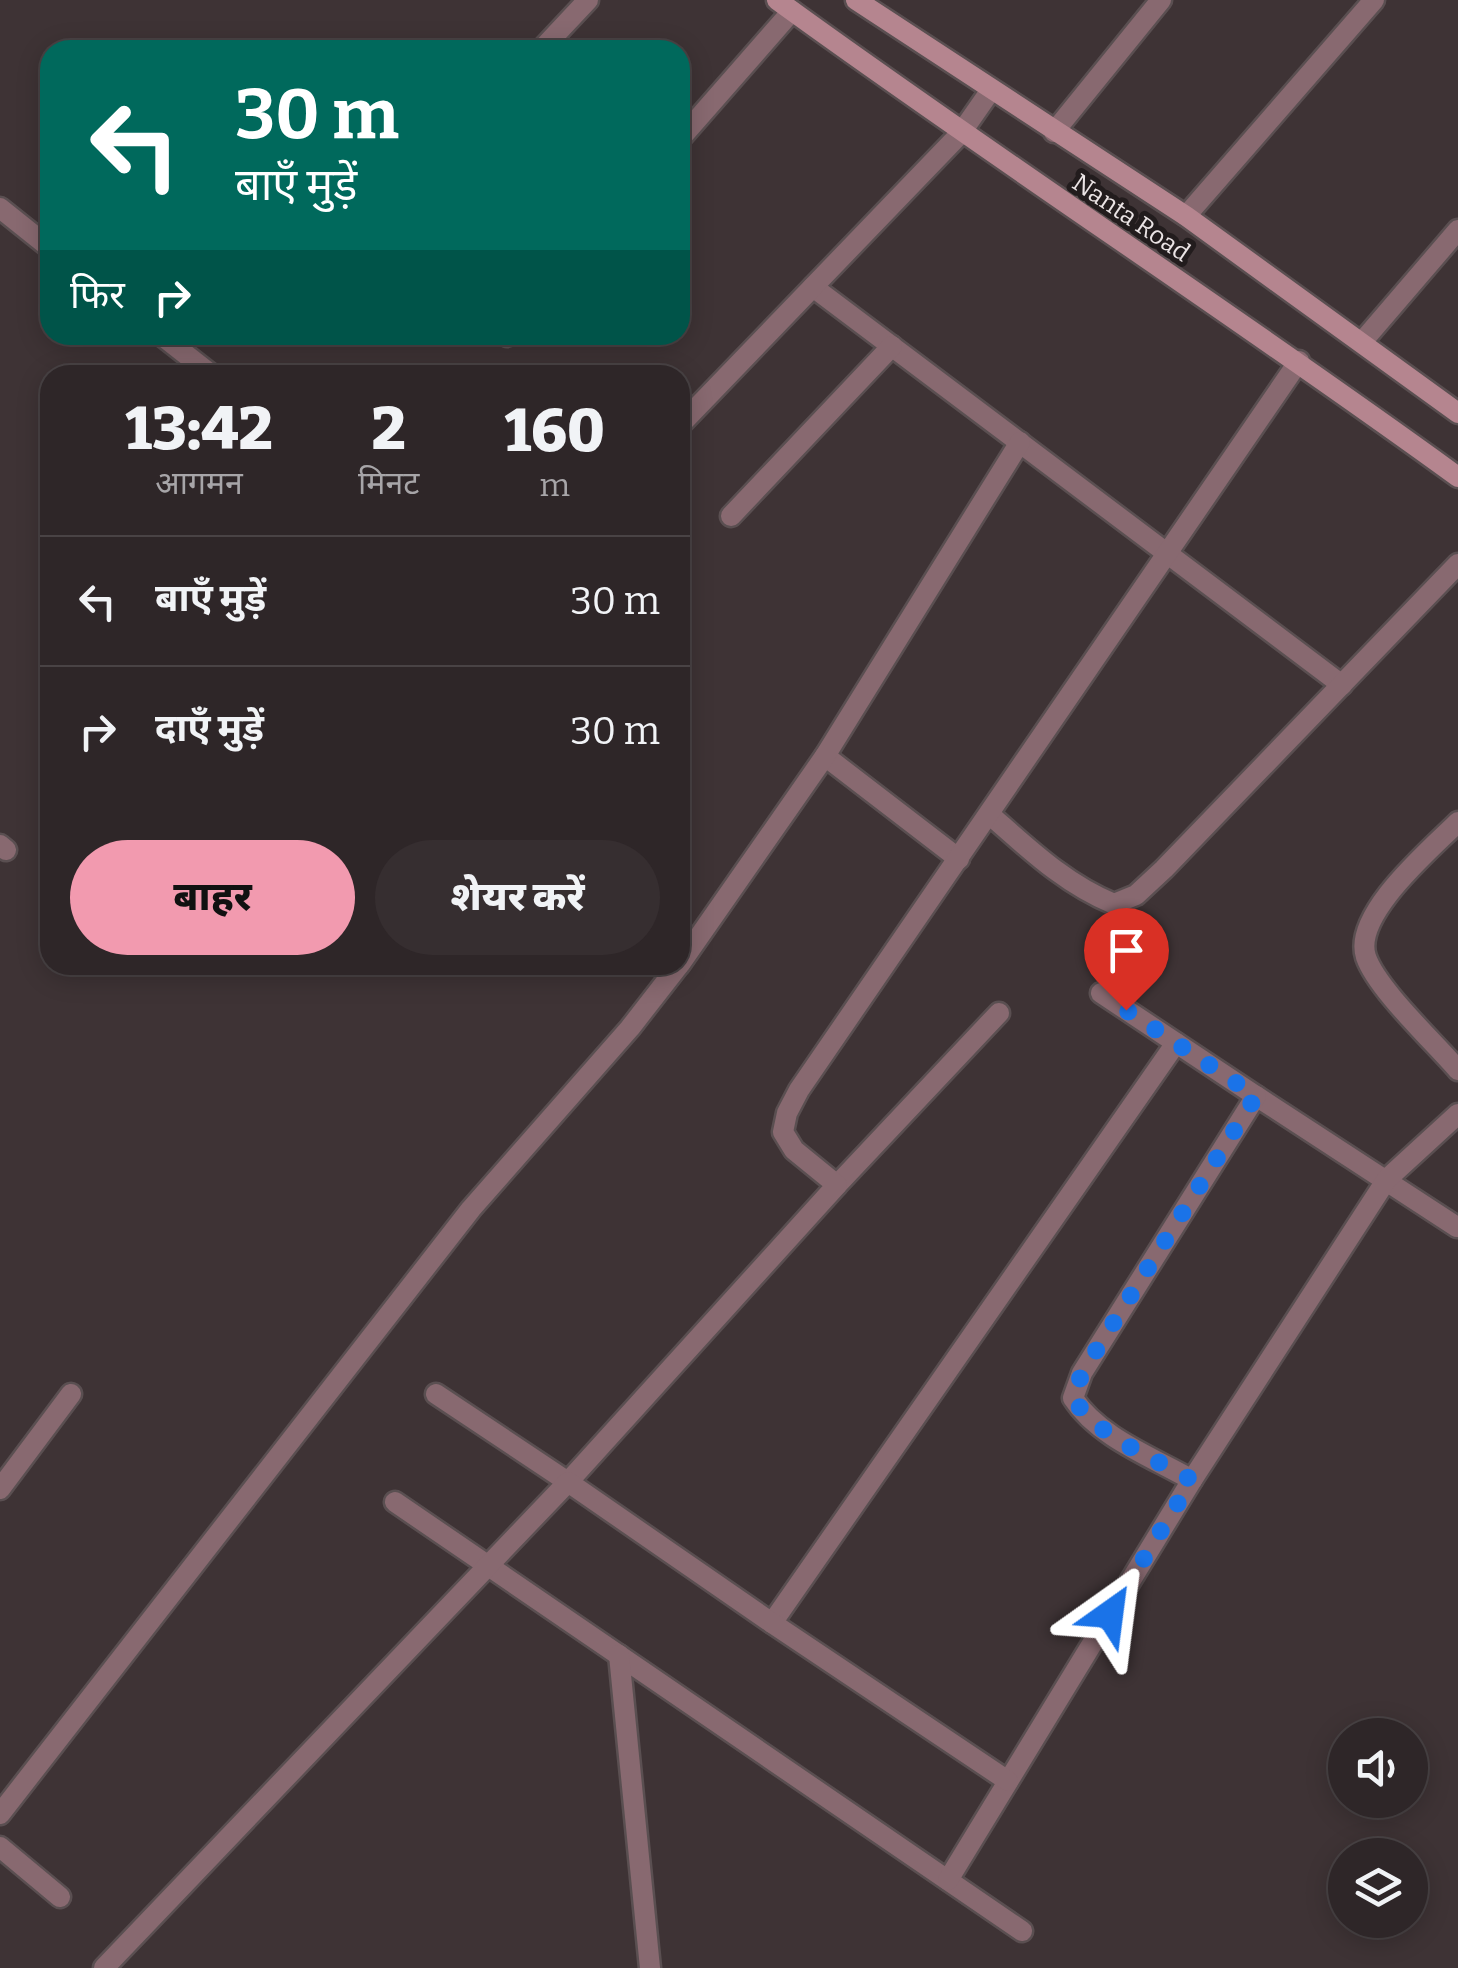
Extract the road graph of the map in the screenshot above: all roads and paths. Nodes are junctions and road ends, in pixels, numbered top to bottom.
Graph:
1 (588, 0) edge
2 (856, 0) edge
3 (1161, 0) edge
4 (1374, 0) edge
5 (784, 6) edge
6 (551, 40) edge
7 (991, 90) junction
8 (690, 126) edge
9 (1054, 132) junction
10 (960, 133) junction
11 (0, 208) edge
12 (1186, 216) junction
13 (1458, 230) edge
14 (40, 240) edge
15 (813, 287) junction
16 (1362, 342) junction
17 (174, 345) edge
18 (892, 346) junction
19 (1299, 361) junction
20 (199, 365) edge
21 (1458, 413) edge
22 (690, 415) edge
23 (1020, 442) junction
24 (1458, 477) edge
25 (731, 516) dead end
26 (1168, 553) junction
27 (1458, 564) edge
28 (1342, 684) junction
29 (824, 756) junction
30 (990, 814) junction
31 (1458, 822) edge
32 (959, 859) junction
33 (690, 950) edge
34 (671, 975) edge
35 (1102, 994) dead end
36 (999, 1014) dead end
37 (1176, 1043) junction
38 (1458, 1070) edge
39 (1256, 1096) junction
40 (1458, 1114) edge
41 (1387, 1179) junction
42 (837, 1186) junction
43 (1457, 1227) edge
44 (72, 1394) dead end
45 (436, 1394) dead end
46 (1192, 1480) junction
47 (568, 1482) junction
48 (0, 1490) edge
49 (396, 1502) dead end
50 (488, 1566) junction
51 (772, 1624) junction
52 (619, 1655) junction
53 (1008, 1781) junction
54 (0, 1814) edge
55 (0, 1847) edge
56 (948, 1880) junction
57 (60, 1897) dead end
58 (1022, 1930) dead end
59 (104, 1968) edge
60 (650, 1968) edge

1 - 6 street
2 - 7 main road, Nanta Road
3 - 9 street
4 - 12 street
5 - 8 street
5 - 10 main road, Nanta Road
7 - 9 main road, Nanta Road
7 - 10 street
9 - 12 main road, Nanta Road
10 - 15 street
10 - 19 main road, Nanta Road
11 - 14 street
12 - 16 main road, Nanta Road
13 - 16 street
15 - 18 street
15 - 22 street
16 - 21 main road, Nanta Road
17 - 20 street
18 - 23 street
18 - 25 street
19 - 24 main road, Nanta Road
19 - 26 street
23 - 26 street
23 - 29 street
26 - 28 street
26 - 30 street
27 - 28 street
28 - 30 street
29 - 32 street
29 - 33 street
30 - 32 street
31 - 38 street
32 - 42 street
34 - 54 street
35 - 37 street
36 - 42 street
37 - 39 street
37 - 51 street
39 - 41 street
39 - 46 street
40 - 41 street
41 - 43 street
41 - 46 street
42 - 47 street
44 - 48 street
45 - 47 street
46 - 53 street
47 - 50 street
47 - 51 street
49 - 50 street
50 - 52 street
50 - 59 street
51 - 53 street
52 - 56 street
52 - 60 street
53 - 56 street
55 - 57 street
56 - 58 street

